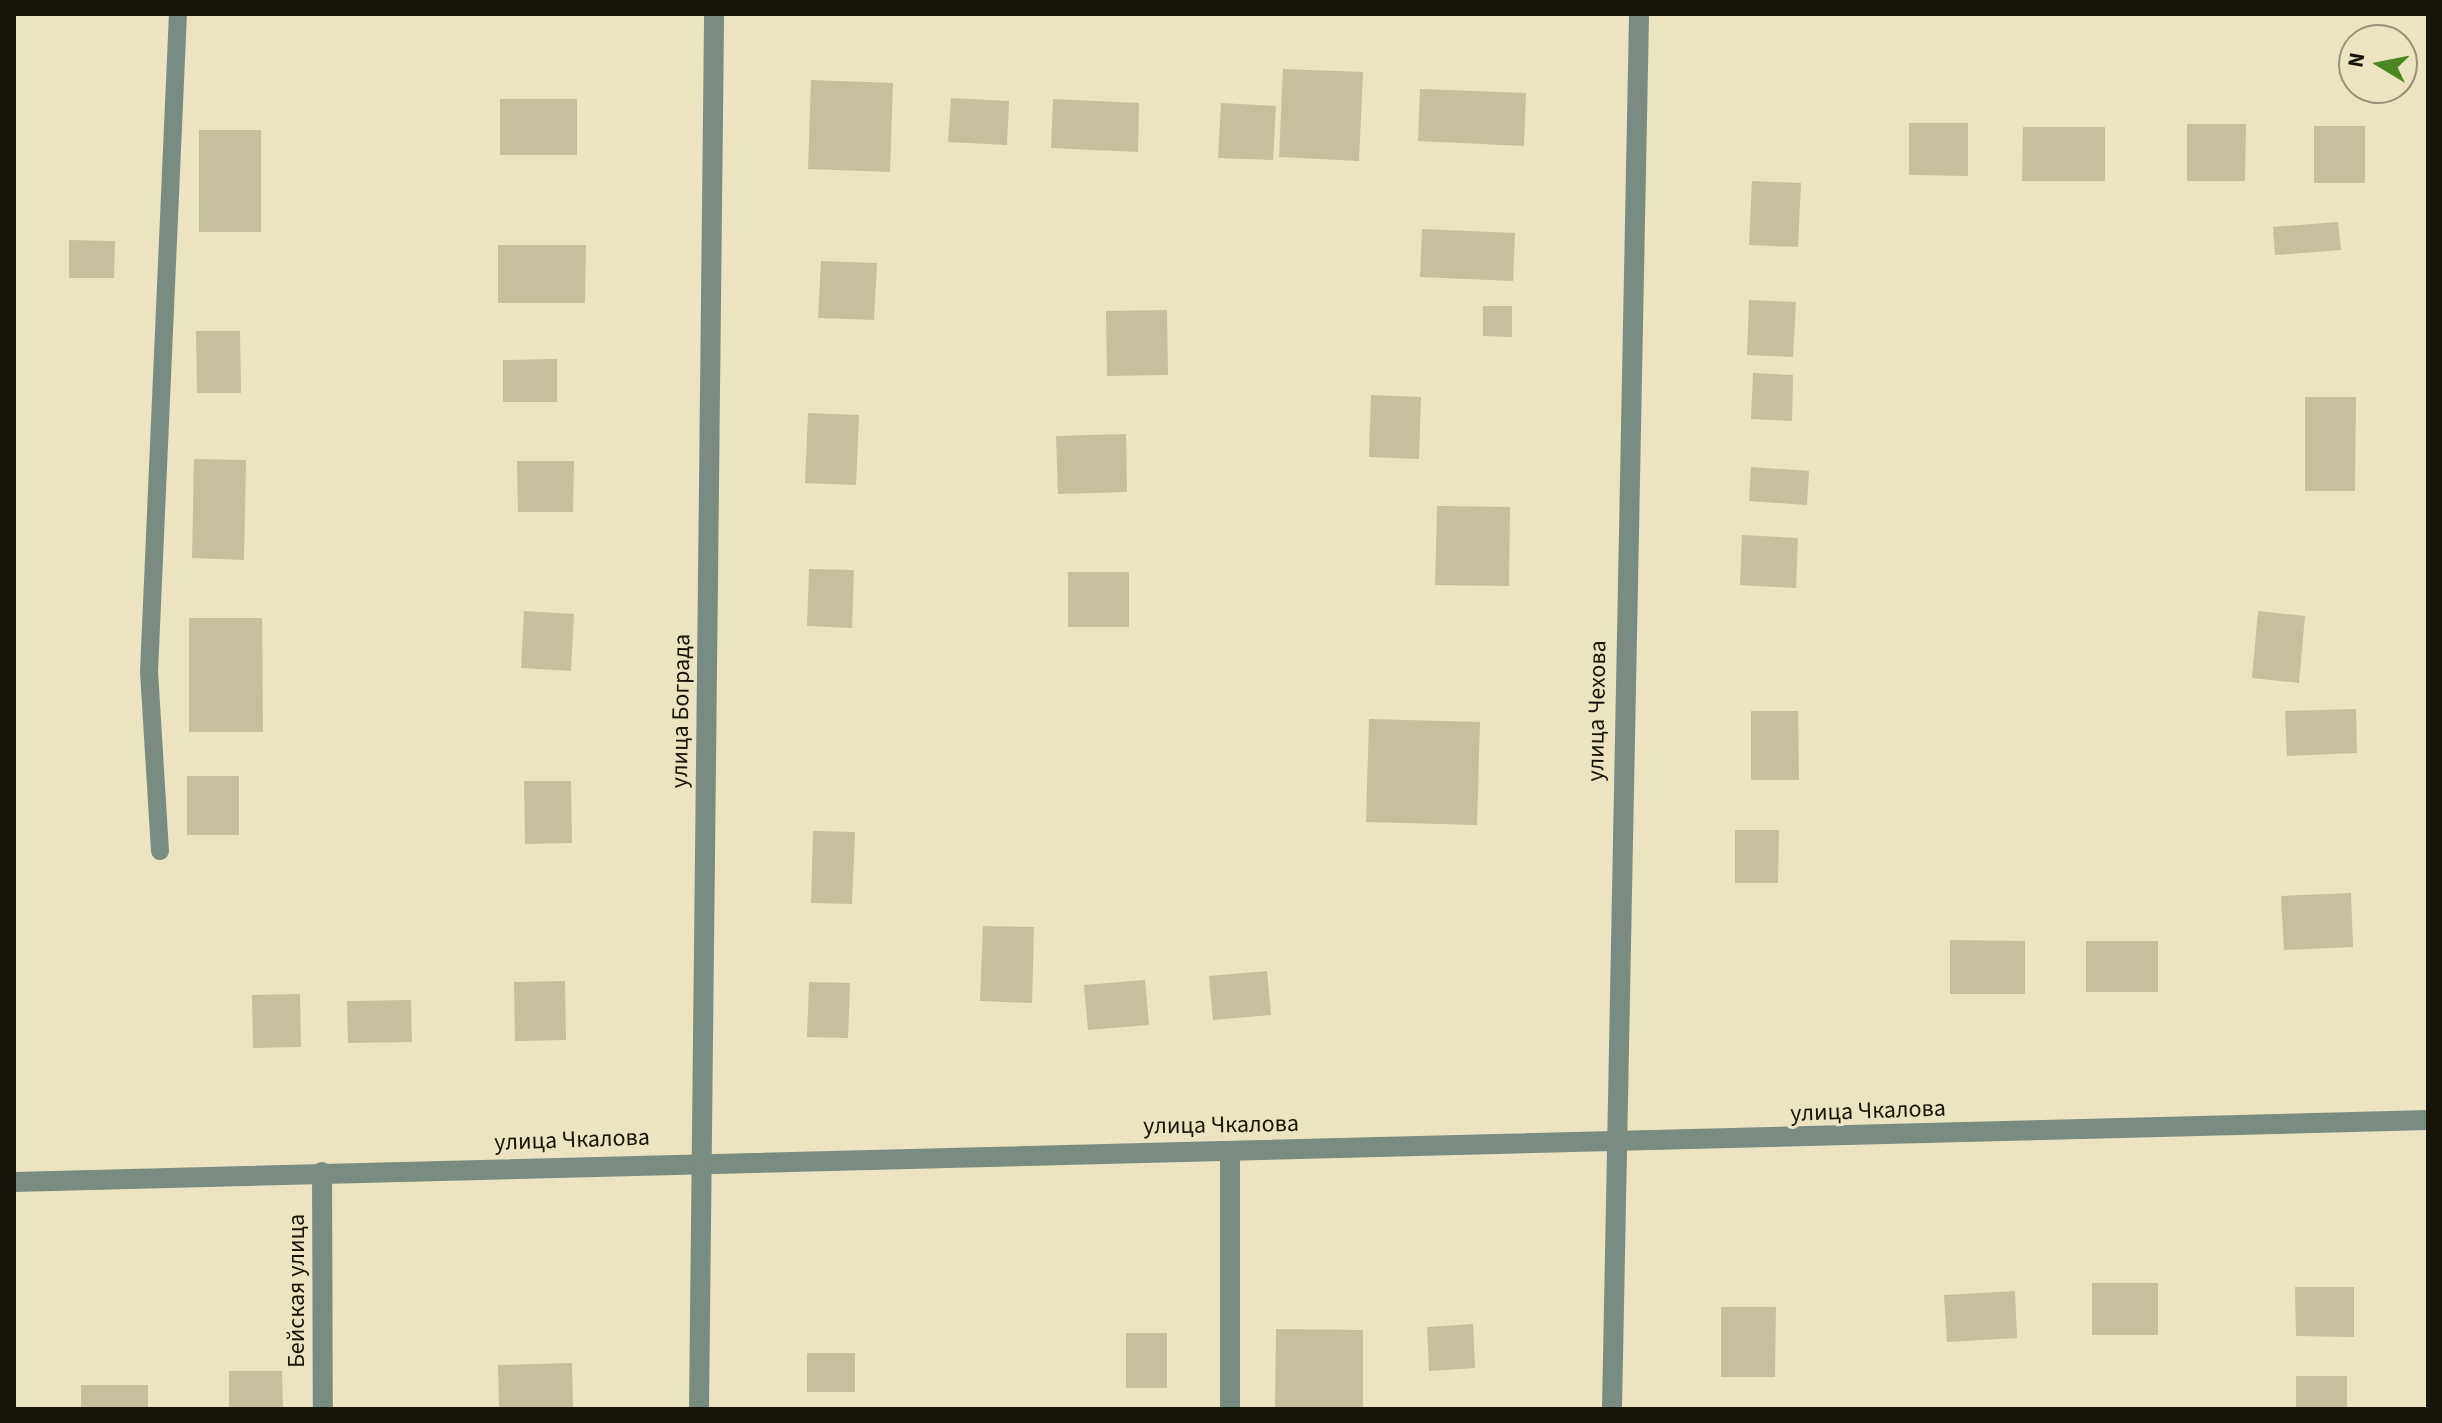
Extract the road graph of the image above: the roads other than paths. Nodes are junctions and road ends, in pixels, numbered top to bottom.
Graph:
1 (178, 14) edge
2 (714, 14) edge
3 (1639, 14) edge
4 (160, 851) dead end
5 (2428, 1120) edge
6 (1614, 1145) junction
7 (1230, 1151) junction
8 (702, 1162) junction
9 (322, 1172) junction
10 (14, 1182) edge
11 (323, 1409) edge
12 (699, 1409) edge
13 (1230, 1409) edge
14 (1612, 1409) edge

1 - 4 lane
2 - 8 street, улица Бограда
3 - 6 street, улица Чехова
5 - 6 street, улица Чкалова
6 - 7 street, улица Чкалова
6 - 14 street, улица Чехова
7 - 8 street, улица Чкалова
7 - 13 street
8 - 9 street, улица Чкалова
8 - 12 street, улица Бограда
9 - 10 street, улица Чкалова
9 - 11 street, Бейская улица

